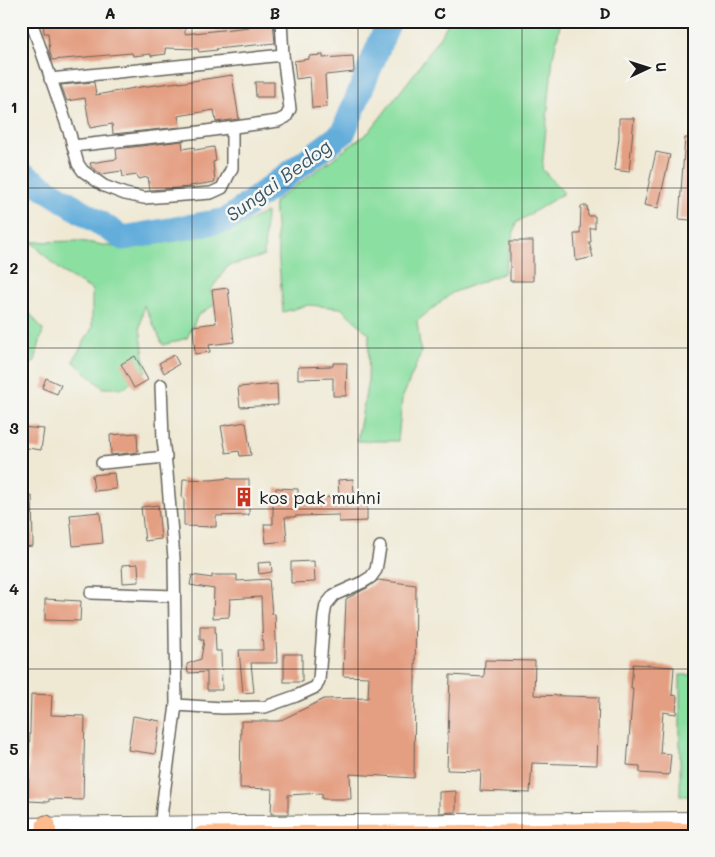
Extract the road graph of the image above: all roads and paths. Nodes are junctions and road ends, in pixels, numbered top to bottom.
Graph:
1 (31, 21) edge
2 (281, 21) edge
3 (283, 55) junction
4 (50, 78) junction
5 (232, 128) junction
6 (72, 146) junction
7 (161, 385) dead end
8 (166, 457) junction
9 (102, 463) dead end
10 (380, 548) dead end
11 (91, 593) dead end
12 (174, 596) junction
13 (176, 705) junction
14 (694, 820) edge
15 (161, 823) junction
16 (21, 824) edge
17 (47, 830) edge
18 (694, 833) edge
19 (202, 836) edge

1 - 4 street
2 - 3 street
3 - 4 street
3 - 5 street
4 - 6 street
5 - 6 street
5 - 6 street
7 - 8 street
8 - 9 street
8 - 12 street
10 - 13 street
11 - 12 street
12 - 13 street
13 - 15 street
14 - 15 street
15 - 17 street
16 - 17 street
18 - 19 highway

